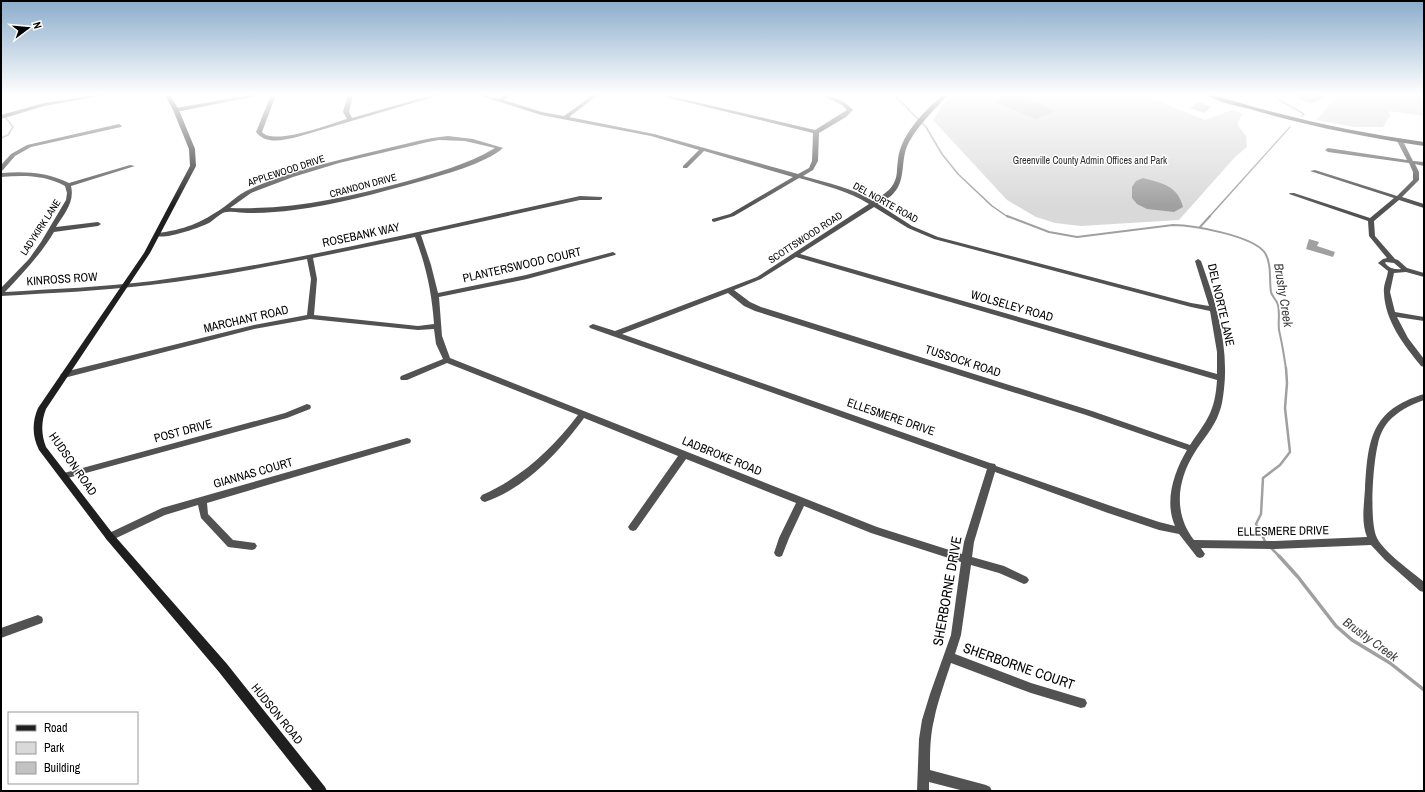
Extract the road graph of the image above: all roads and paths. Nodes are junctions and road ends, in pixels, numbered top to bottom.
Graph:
1 (92, 132) edge
2 (185, 132) edge
3 (260, 132) edge
4 (309, 132) edge
5 (640, 132) edge
6 (816, 132) edge
7 (914, 132) edge
8 (1356, 132) edge
9 (1400, 140) junction
10 (1424, 144) edge
11 (500, 148) joint
12 (703, 149) junction
13 (1328, 150) dead end
14 (1412, 162) junction
15 (1424, 164) edge
16 (132, 166) dead end
17 (685, 167) dead end
18 (1, 169) edge
19 (1313, 171) dead end
20 (1, 175) edge
21 (801, 176) junction
22 (68, 185) junction
23 (1292, 194) dead end
24 (600, 198) dead end
25 (1398, 198) junction
26 (873, 204) junction
27 (1424, 206) edge
28 (224, 210) junction
29 (714, 220) dead end
30 (1371, 220) junction
31 (98, 224) dead end
32 (51, 230) junction
33 (416, 234) junction
34 (157, 235) junction
35 (613, 254) dead end
36 (796, 255) junction
37 (310, 257) junction
38 (1198, 260) dead end
39 (1392, 260) junction
40 (1405, 269) junction
41 (1391, 270) junction
42 (1424, 275) edge
43 (124, 285) junction
44 (730, 291) junction
45 (1, 293) edge
46 (435, 296) junction
47 (1212, 309) junction
48 (1394, 314) junction
49 (310, 317) junction
50 (1424, 319) edge
51 (436, 326) junction
52 (593, 326) dead end
53 (617, 333) junction
54 (447, 360) junction
55 (1424, 364) edge
56 (64, 375) junction
57 (404, 378) dead end
58 (1221, 378) junction
59 (1424, 397) edge
60 (307, 407) dead end
61 (583, 414) junction
62 (407, 441) dead end
63 (1192, 449) junction
64 (684, 454) junction
65 (992, 466) junction
66 (64, 476) junction
67 (485, 498) dead end
68 (202, 500) junction
69 (802, 500) junction
70 (633, 527) dead end
71 (1182, 531) junction
72 (110, 536) junction
73 (1373, 541) junction
74 (1192, 544) junction
75 (252, 546) dead end
76 (779, 553) dead end
77 (1200, 554) dead end
78 (966, 560) junction
79 (1024, 580) dead end
80 (1424, 588) edge
81 (38, 620) dead end
82 (1, 633) edge
83 (949, 657) junction
84 (1081, 703) dead end
85 (923, 774) junction
86 (321, 791) edge
87 (922, 791) edge
88 (986, 791) edge

1 - 18 street
2 - 34 street, HUDSON ROAD
3 - 4 street
5 - 12 street, DEL NORTE ROAD
6 - 21 street
7 - 26 street, SCOTTSWOOD ROAD
8 - 9 street
9 - 10 street
9 - 14 street
11 - 28 street, CRANDON DRIVE
11 - 28 street, APPLEWOOD DRIVE
12 - 17 street
12 - 21 street, DEL NORTE ROAD
13 - 14 street
14 - 15 street
14 - 25 street
16 - 22 street
19 - 25 street
20 - 22 street
21 - 26 street, DEL NORTE ROAD
21 - 29 street
22 - 32 street, LADYKIRK LANE
23 - 30 street
24 - 33 street, ROSEBANK WAY
25 - 27 street
25 - 30 street
26 - 36 street, SCOTTSWOOD ROAD
26 - 47 street, DEL NORTE ROAD
28 - 34 street, APPLEWOOD DRIVE
30 - 39 street
31 - 32 street
32 - 45 street, LADYKIRK LANE
33 - 37 street, ROSEBANK WAY
33 - 46 street
34 - 43 street, HUDSON ROAD
35 - 46 street, PLANTERSWOOD COURT
36 - 44 street, SCOTTSWOOD ROAD
36 - 58 street, WOLSELEY ROAD
37 - 43 street, ROSEBANK WAY
37 - 49 street
38 - 47 street, DEL NORTE LANE
39 - 40 street
39 - 41 street
40 - 41 street
40 - 42 street
41 - 48 street
43 - 45 street, KINROSS ROW
43 - 56 street, HUDSON ROAD
44 - 53 street, SCOTTSWOOD ROAD
44 - 63 street, TUSSOCK ROAD
46 - 51 street
47 - 58 street, DEL NORTE LANE
48 - 50 street
48 - 55 street
49 - 51 street, MARCHANT ROAD
49 - 56 street, MARCHANT ROAD
51 - 54 street
52 - 53 street, ELLESMERE DRIVE
53 - 65 street, ELLESMERE DRIVE
54 - 57 street
54 - 61 street, LADBROKE ROAD
56 - 66 street, HUDSON ROAD
58 - 63 street, DEL NORTE LANE
59 - 73 street
60 - 66 street, POST DRIVE
61 - 64 street, LADBROKE ROAD
61 - 67 street
62 - 68 street, GIANNAS COURT
63 - 71 street, DEL NORTE LANE
64 - 69 street, LADBROKE ROAD
64 - 70 street
65 - 71 street, ELLESMERE DRIVE
65 - 78 street, SHERBORNE DRIVE
66 - 72 street, HUDSON ROAD
68 - 72 street, GIANNAS COURT
68 - 75 street
69 - 76 street
69 - 78 street, LADBROKE ROAD
71 - 74 street, DEL NORTE LANE
72 - 86 street, HUDSON ROAD
73 - 74 street, ELLESMERE DRIVE
73 - 80 street
74 - 77 street, DEL NORTE LANE
78 - 79 street, LADBROKE ROAD
78 - 83 street, SHERBORNE DRIVE
81 - 82 street
83 - 84 street, SHERBORNE COURT
83 - 85 street, SHERBORNE DRIVE
85 - 87 street, SHERBORNE DRIVE
85 - 88 street

